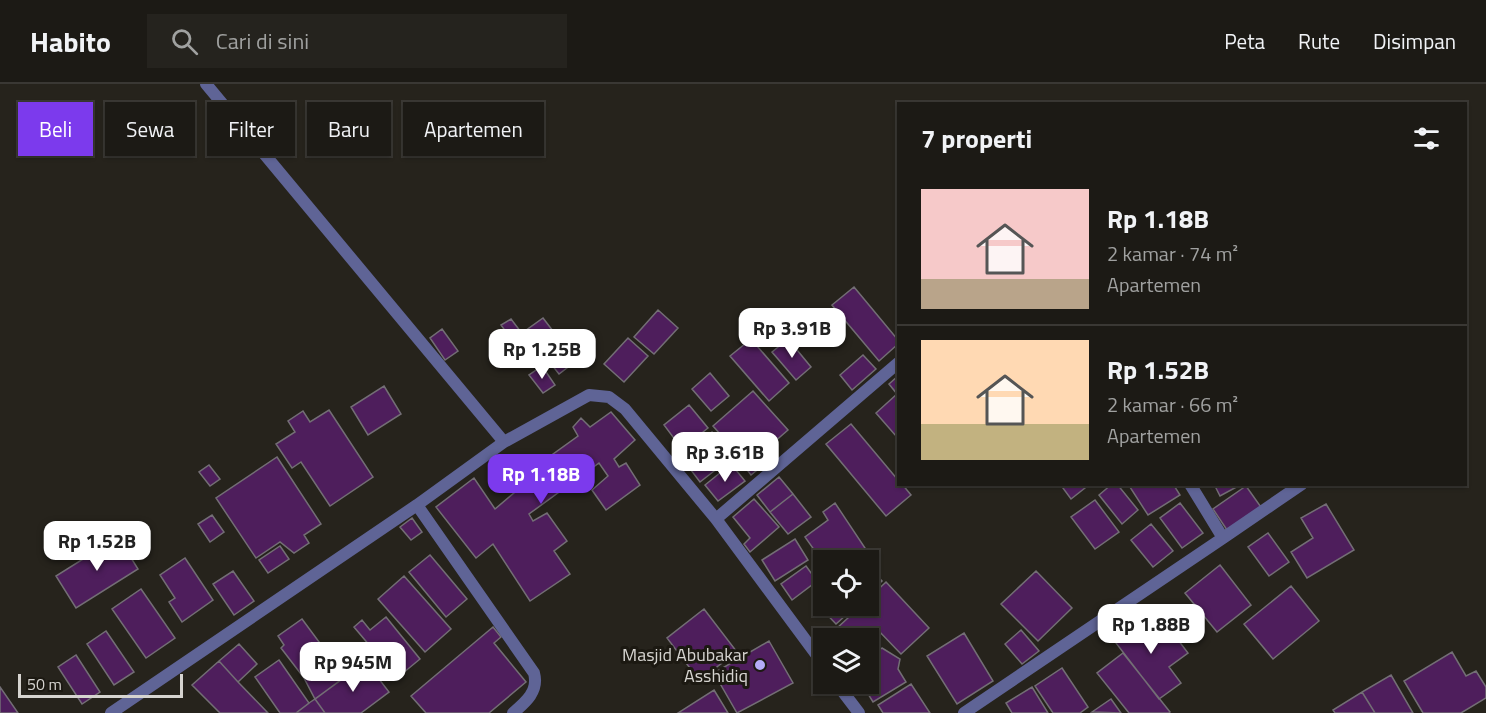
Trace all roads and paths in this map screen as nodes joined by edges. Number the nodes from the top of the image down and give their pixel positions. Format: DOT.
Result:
graph roads {
  1 [pos="206,84"];
  2 [pos="897,364"];
  3 [pos="504,442"];
  4 [pos="1191,486"];
  5 [pos="1299,486"];
  6 [pos="417,505"];
  7 [pos="716,519"];
  8 [pos="1222,538"];
  9 [pos="813,650"];
  10 [pos="845,694"];
  11 [pos="111,713"];
  12 [pos="513,713"];
  13 [pos="859,713"];
  14 [pos="964,713"];
  1 -- 3 [label="street"];
  2 -- 7 [label="street"];
  3 -- 6 [label="street"];
  3 -- 7 [label="street"];
  4 -- 8 [label="street"];
  5 -- 8 [label="street"];
  6 -- 11 [label="street"];
  6 -- 12 [label="street"];
  7 -- 9 [label="street"];
  8 -- 14 [label="street"];
  10 -- 13 [label="street"];
}
